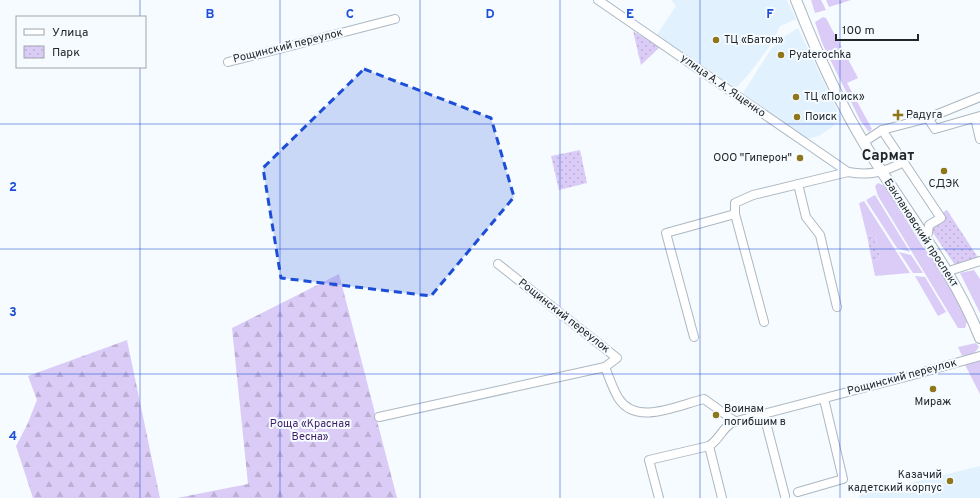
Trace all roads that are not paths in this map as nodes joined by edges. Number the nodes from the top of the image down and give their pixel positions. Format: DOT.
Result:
graph roads {
  1 [pos="598,0"];
  2 [pos="796,0"];
  3 [pos="801,0"];
  4 [pos="395,19"];
  5 [pos="806,19"];
  6 [pos="228,62"];
  7 [pos="980,97"];
  8 [pos="977,117"];
  9 [pos="928,118"];
  10 [pos="882,130"];
  11 [pos="980,139"];
  12 [pos="867,140"];
  13 [pos="904,162"];
  14 [pos="884,171"];
  15 [pos="848,172"];
  16 [pos="798,184"];
  17 [pos="735,214"];
  18 [pos="928,233"];
  19 [pos="980,262"];
  20 [pos="498,264"];
  21 [pos="952,270"];
  22 [pos="836,307"];
  23 [pos="764,322"];
  24 [pos="980,326"];
  25 [pos="694,337"];
  26 [pos="980,338"];
  27 [pos="980,356"];
  28 [pos="605,368"];
  29 [pos="824,399"];
  30 [pos="764,414"];
  31 [pos="379,417"];
  32 [pos="736,422"];
  33 [pos="709,446"];
  34 [pos="798,492"];
  35 [pos="785,496"];
  36 [pos="659,498"];
  37 [pos="722,498"];
  1 -- 15 [label="street, улица А. А. Ященко"];
  2 -- 5 [label="main road, Баклановский проспект"];
  3 -- 5 [label="main road, Баклановский проспект"];
  4 -- 6 [label="street, Рощинский переулок"];
  5 -- 12 [label="main road, Баклановский проспект"];
  5 -- 14 [label="main road, Баклановский проспект"];
  7 -- 9 [label="street"];
  8 -- 9 [label="street"];
  8 -- 11 [label="street"];
  9 -- 10 [label="street"];
  10 -- 12 [label="street"];
  10 -- 13 [label="street"];
  12 -- 14 [label="main road, Баклановский проспект"];
  13 -- 14 [label="street"];
  13 -- 18 [label="street"];
  14 -- 15 [label="street"];
  14 -- 18 [label="main road, Баклановский проспект"];
  14 -- 26 [label="main road, Баклановский проспект"];
  15 -- 16 [label="street"];
  16 -- 17 [label="street"];
  16 -- 22 [label="street"];
  17 -- 23 [label="street"];
  17 -- 25 [label="street"];
  18 -- 21 [label="main road, Баклановский проспект"];
  19 -- 21 [label="street"];
  20 -- 28 [label="street, Рощинский переулок"];
  21 -- 24 [label="main road, Баклановский проспект"];
  27 -- 29 [label="street, Рощинский переулок"];
  28 -- 31 [label="street"];
  28 -- 32 [label="street"];
  29 -- 30 [label="street, Рощинский переулок"];
  29 -- 34 [label="street"];
  30 -- 32 [label="street, Рощинский переулок"];
  30 -- 35 [label="street"];
  32 -- 33 [label="street, Рощинский переулок"];
  33 -- 36 [label="street"];
  33 -- 37 [label="street"];
}
